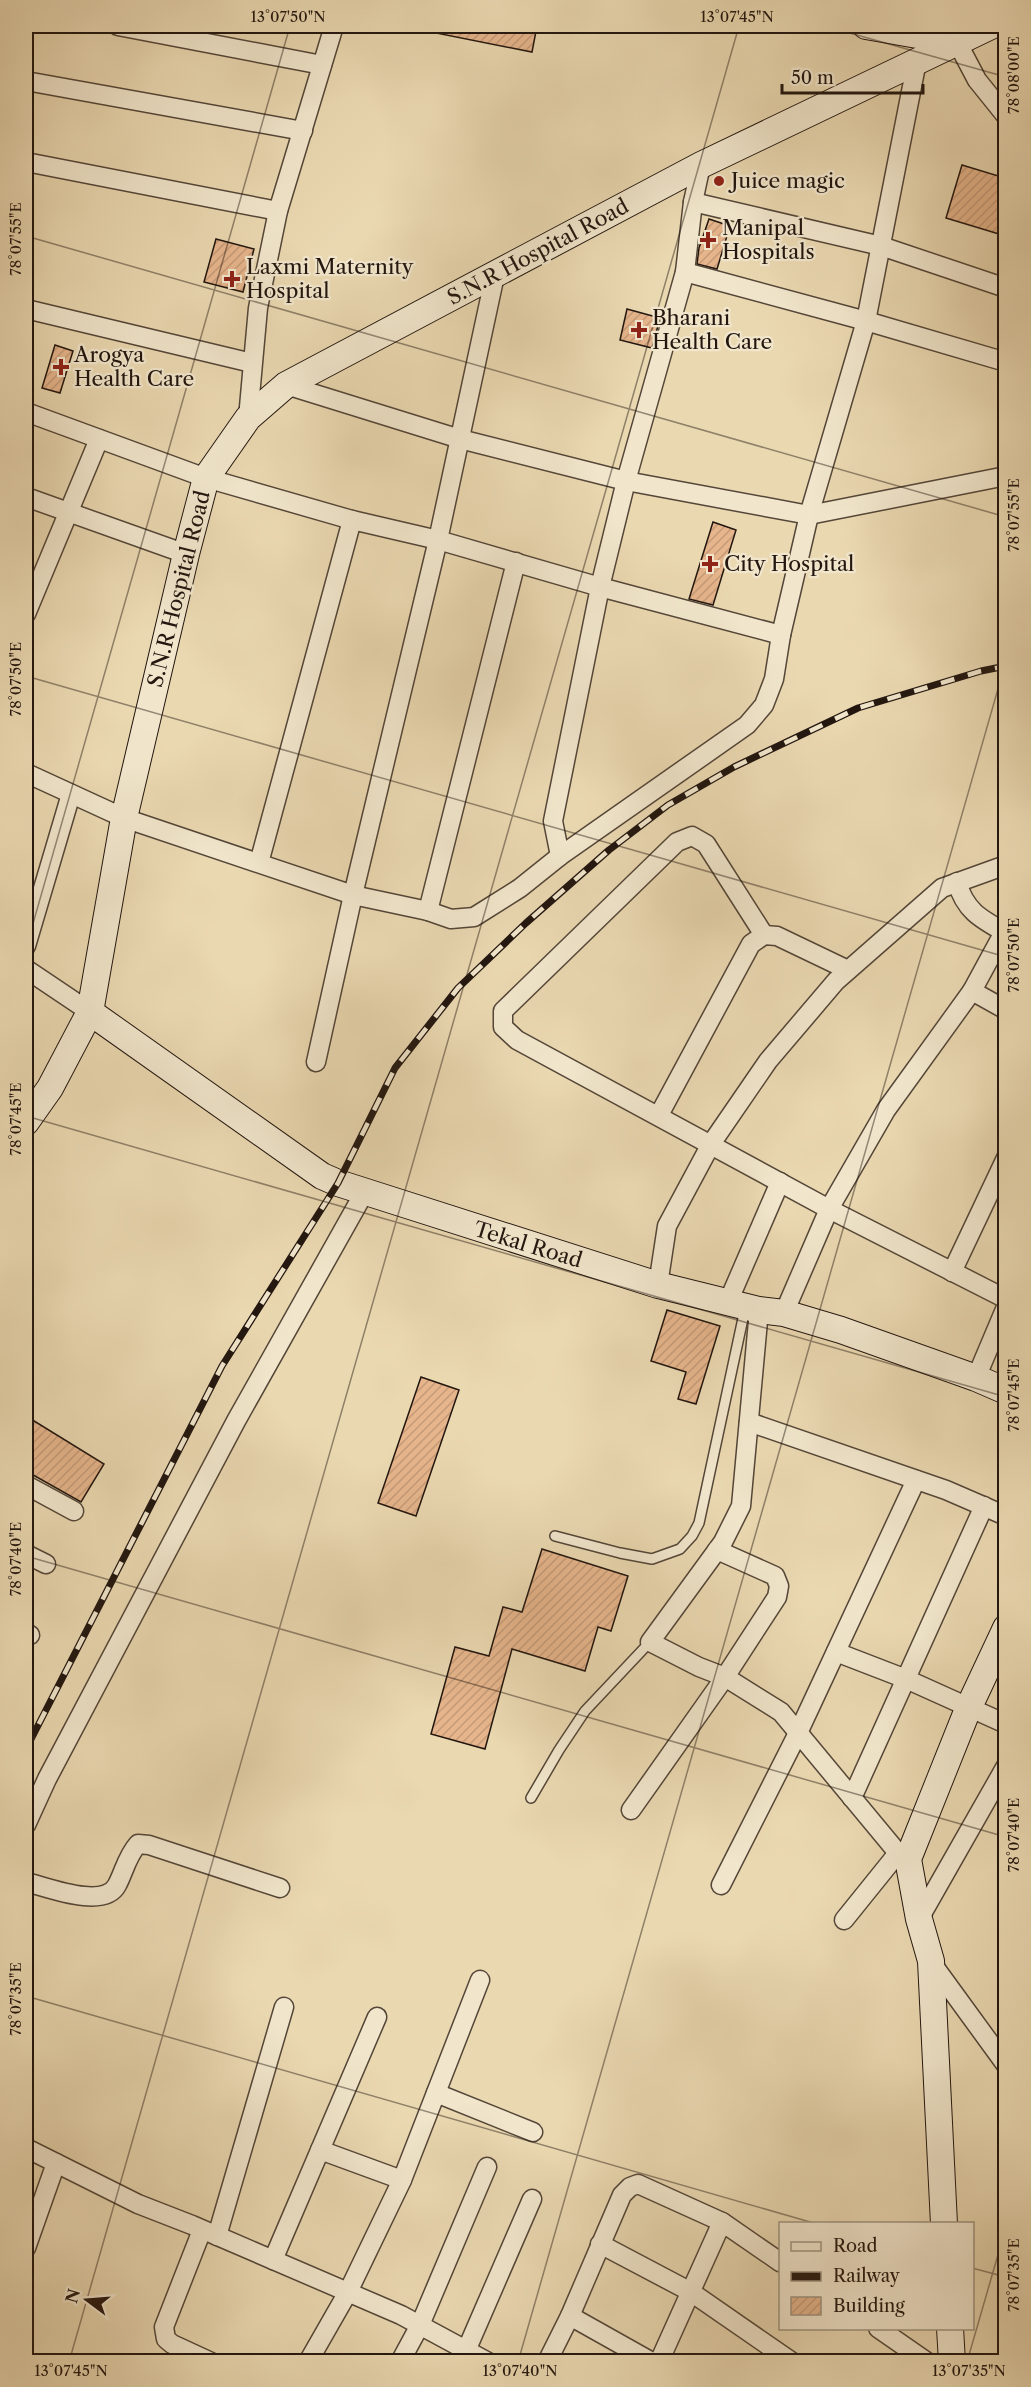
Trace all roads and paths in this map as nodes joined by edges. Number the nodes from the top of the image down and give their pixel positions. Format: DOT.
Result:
graph roads {
  1 [pos="118,26"];
  2 [pos="334,26"];
  3 [pos="866,26"];
  4 [pos="990,26"];
  5 [pos="957,42"];
  6 [pos="917,61"];
  7 [pos="322,65"];
  8 [pos="26,81"];
  9 [pos="1005,116"];
  10 [pos="303,131"];
  11 [pos="26,162"];
  12 [pos="701,165"];
  13 [pos="693,202"];
  14 [pos="278,210"];
  15 [pos="881,246"];
  16 [pos="685,272"];
  17 [pos="495,275"];
  18 [pos="1005,288"];
  19 [pos="26,309"];
  20 [pos="866,321"];
  21 [pos="1005,362"];
  22 [pos="252,363"];
  23 [pos="286,385"];
  24 [pos="26,412"];
  25 [pos="248,418"];
  26 [pos="99,439"];
  27 [pos="460,439"];
  28 [pos="1005,476"];
  29 [pos="206,477"];
  30 [pos="626,481"];
  31 [pos="26,497"];
  32 [pos="69,511"];
  33 [pos="809,515"];
  34 [pos="352,520"];
  35 [pos="438,540"];
  36 [pos="186,554"];
  37 [pos="516,562"];
  38 [pos="600,587"];
  39 [pos="29,595"];
  40 [pos="26,614"];
  41 [pos="781,635"];
  42 [pos="26,773"];
  43 [pos="71,794"];
  44 [pos="124,818"];
  45 [pos="560,856"];
  46 [pos="260,863"];
  47 [pos="1005,865"];
  48 [pos="957,882"];
  49 [pos="353,895"];
  50 [pos="428,911"];
  51 [pos="1005,932"];
  52 [pos="764,935"];
  53 [pos="26,946"];
  54 [pos="26,969"];
  55 [pos="848,970"];
  56 [pos="972,991"];
  57 [pos="1005,1011"];
  58 [pos="90,1012"];
  59 [pos="316,1062"];
  60 [pos="659,1115"];
  61 [pos="26,1122"];
  62 [pos="711,1144"];
  63 [pos="1005,1158"];
  64 [pos="780,1182"];
  65 [pos="364,1193"];
  66 [pos="829,1209"];
  67 [pos="952,1272"];
  68 [pos="658,1285"];
  69 [pos="1005,1299"];
  70 [pos="744,1306"];
  71 [pos="1005,1307"];
  72 [pos="784,1313"];
  73 [pos="976,1378"];
  74 [pos="1005,1391"];
  75 [pos="749,1422"];
  76 [pos="916,1480"];
  77 [pos="26,1485"];
  78 [pos="984,1506"];
  79 [pos="74,1511"];
  80 [pos="1005,1516"];
  81 [pos="555,1536"];
  82 [pos="717,1550"];
  83 [pos="26,1554"];
  84 [pos="46,1564"];
  85 [pos="1005,1628"];
  86 [pos="650,1642"];
  87 [pos="836,1652"];
  88 [pos="725,1677"];
  89 [pos="906,1679"];
  90 [pos="968,1709"];
  91 [pos="1005,1724"];
  92 [pos="798,1733"];
  93 [pos="1005,1766"];
  94 [pos="531,1798"];
  95 [pos="852,1798"];
  96 [pos="631,1810"];
  97 [pos="26,1825"];
  98 [pos="903,1856"];
  99 [pos="26,1882"];
  100 [pos="721,1885"];
  101 [pos="280,1888"];
  102 [pos="919,1919"];
  103 [pos="844,1920"];
  104 [pos="931,1961"];
  105 [pos="480,1980"];
  106 [pos="284,2007"];
  107 [pos="377,2017"];
  108 [pos="1005,2065"];
  109 [pos="436,2092"];
  110 [pos="533,2132"];
  111 [pos="26,2148"];
  112 [pos="320,2150"];
  113 [pos="56,2163"];
  114 [pos="487,2167"];
  115 [pos="402,2180"];
  116 [pos="532,2199"];
  117 [pos="722,2222"];
  118 [pos="944,2222"];
  119 [pos="209,2233"];
  120 [pos="600,2244"];
  121 [pos="26,2248"];
  122 [pos="273,2260"];
  123 [pos="779,2261"];
  124 [pos="348,2292"];
  125 [pos="691,2292"];
  126 [pos="570,2316"];
  127 [pos="420,2325"];
  128 [pos="881,2330"];
  129 [pos="950,2330"];
  130 [pos="466,2351"];
  131 [pos="211,2361"];
  132 [pos="309,2361"];
  133 [pos="400,2361"];
  134 [pos="488,2361"];
  135 [pos="547,2361"];
  136 [pos="652,2361"];
  137 [pos="659,2361"];
  138 [pos="792,2361"];
  139 [pos="927,2361"];
  140 [pos="952,2361"];
  1 -- 7 [label="street"];
  2 -- 7 [label="street"];
  3 -- 5 [label="main road"];
  4 -- 5 [label="main road, S.N.R Hospital Road"];
  5 -- 6 [label="main road, S.N.R Hospital Road"];
  5 -- 9 [label="street"];
  6 -- 12 [label="main road, S.N.R Hospital Road"];
  6 -- 15 [label="street"];
  7 -- 10 [label="street"];
  8 -- 10 [label="street"];
  10 -- 14 [label="street"];
  11 -- 14 [label="street"];
  12 -- 13 [label="street"];
  12 -- 17 [label="main road, S.N.R Hospital Road"];
  13 -- 15 [label="street"];
  13 -- 16 [label="street"];
  14 -- 22 [label="street"];
  15 -- 18 [label="street"];
  15 -- 20 [label="street"];
  16 -- 20 [label="street"];
  16 -- 30 [label="street"];
  17 -- 23 [label="main road, S.N.R Hospital Road"];
  17 -- 27 [label="street"];
  19 -- 22 [label="street"];
  20 -- 21 [label="street"];
  20 -- 33 [label="street"];
  22 -- 25 [label="street"];
  23 -- 25 [label="main road, S.N.R Hospital Road"];
  23 -- 27 [label="street"];
  24 -- 26 [label="street"];
  25 -- 29 [label="main road, S.N.R Hospital Road"];
  26 -- 29 [label="street"];
  26 -- 32 [label="street"];
  27 -- 30 [label="street"];
  27 -- 35 [label="street"];
  28 -- 33 [label="street"];
  29 -- 34 [label="street"];
  29 -- 36 [label="main road, S.N.R Hospital Road"];
  30 -- 33 [label="street"];
  30 -- 38 [label="street"];
  31 -- 32 [label="street"];
  32 -- 36 [label="street"];
  32 -- 39 [label="street"];
  33 -- 41 [label="street"];
  34 -- 35 [label="street"];
  34 -- 46 [label="street"];
  35 -- 37 [label="street"];
  35 -- 49 [label="street"];
  36 -- 44 [label="main road, S.N.R Hospital Road"];
  37 -- 38 [label="street"];
  37 -- 50 [label="street"];
  38 -- 41 [label="street"];
  38 -- 45 [label="street"];
  39 -- 40 [label="street"];
  41 -- 45 [label="street"];
  42 -- 43 [label="street"];
  43 -- 44 [label="street"];
  43 -- 53 [label="street"];
  44 -- 46 [label="street"];
  44 -- 58 [label="main road, S.N.R Hospital Road"];
  45 -- 50 [label="street"];
  46 -- 49 [label="street"];
  47 -- 48 [label="street"];
  48 -- 51 [label="street"];
  48 -- 55 [label="street"];
  49 -- 50 [label="street"];
  49 -- 59 [label="street"];
  51 -- 56 [label="street"];
  52 -- 55 [label="street"];
  52 -- 60 [label="street"];
  52 -- 60 [label="street"];
  54 -- 58 [label="street"];
  55 -- 62 [label="street"];
  56 -- 57 [label="street"];
  56 -- 66 [label="street"];
  58 -- 61 [label="main road, S.N.R Hospital Road"];
  58 -- 65 [label="main road, Tekal Road"];
  60 -- 62 [label="street"];
  62 -- 64 [label="street"];
  62 -- 68 [label="street"];
  63 -- 67 [label="street"];
  64 -- 66 [label="street"];
  64 -- 70 [label="street"];
  65 -- 68 [label="main road, Tekal Road"];
  65 -- 97 [label="street"];
  66 -- 67 [label="street"];
  66 -- 72 [label="street"];
  67 -- 69 [label="street"];
  68 -- 70 [label="main road, Tekal Road"];
  70 -- 72 [label="main road, Tekal Road"];
  70 -- 75 [label="street"];
  70 -- 81 [label="lane"];
  71 -- 73 [label="street"];
  72 -- 73 [label="main road, Tekal Road"];
  73 -- 74 [label="main road, Tekal Road"];
  75 -- 76 [label="street"];
  75 -- 82 [label="street"];
  76 -- 78 [label="street"];
  76 -- 87 [label="street"];
  77 -- 79 [label="street"];
  78 -- 80 [label="street"];
  78 -- 89 [label="street"];
  82 -- 86 [label="street"];
  82 -- 88 [label="street"];
  83 -- 84 [label="street"];
  85 -- 90 [label="main road"];
  86 -- 88 [label="street"];
  86 -- 94 [label="lane"];
  87 -- 89 [label="street"];
  87 -- 92 [label="street"];
  88 -- 92 [label="street"];
  88 -- 96 [label="street"];
  89 -- 90 [label="street"];
  89 -- 95 [label="street"];
  90 -- 91 [label="street"];
  90 -- 98 [label="main road"];
  92 -- 95 [label="street"];
  92 -- 100 [label="street"];
  93 -- 102 [label="street"];
  95 -- 98 [label="street"];
  98 -- 102 [label="main road"];
  98 -- 103 [label="street"];
  99 -- 101 [label="street"];
  102 -- 104 [label="main road"];
  104 -- 108 [label="street"];
  104 -- 118 [label="main road"];
  105 -- 109 [label="street"];
  106 -- 119 [label="street"];
  107 -- 112 [label="street"];
  109 -- 110 [label="street"];
  109 -- 115 [label="street"];
  111 -- 113 [label="street"];
  112 -- 115 [label="street"];
  112 -- 122 [label="street"];
  113 -- 119 [label="street"];
  113 -- 121 [label="street"];
  114 -- 127 [label="street"];
  115 -- 124 [label="street"];
  116 -- 130 [label="street"];
  117 -- 120 [label="street"];
  117 -- 123 [label="street"];
  117 -- 125 [label="street"];
  119 -- 122 [label="street"];
  119 -- 131 [label="street"];
  120 -- 125 [label="street"];
  120 -- 126 [label="street"];
  122 -- 124 [label="street"];
  124 -- 127 [label="street"];
  124 -- 132 [label="street"];
  125 -- 137 [label="street"];
  125 -- 138 [label="street"];
  126 -- 135 [label="street"];
  126 -- 136 [label="street"];
  127 -- 130 [label="street"];
  127 -- 133 [label="street"];
  128 -- 139 [label="street"];
  129 -- 140 [label="main road"];
  130 -- 134 [label="street"];
}
